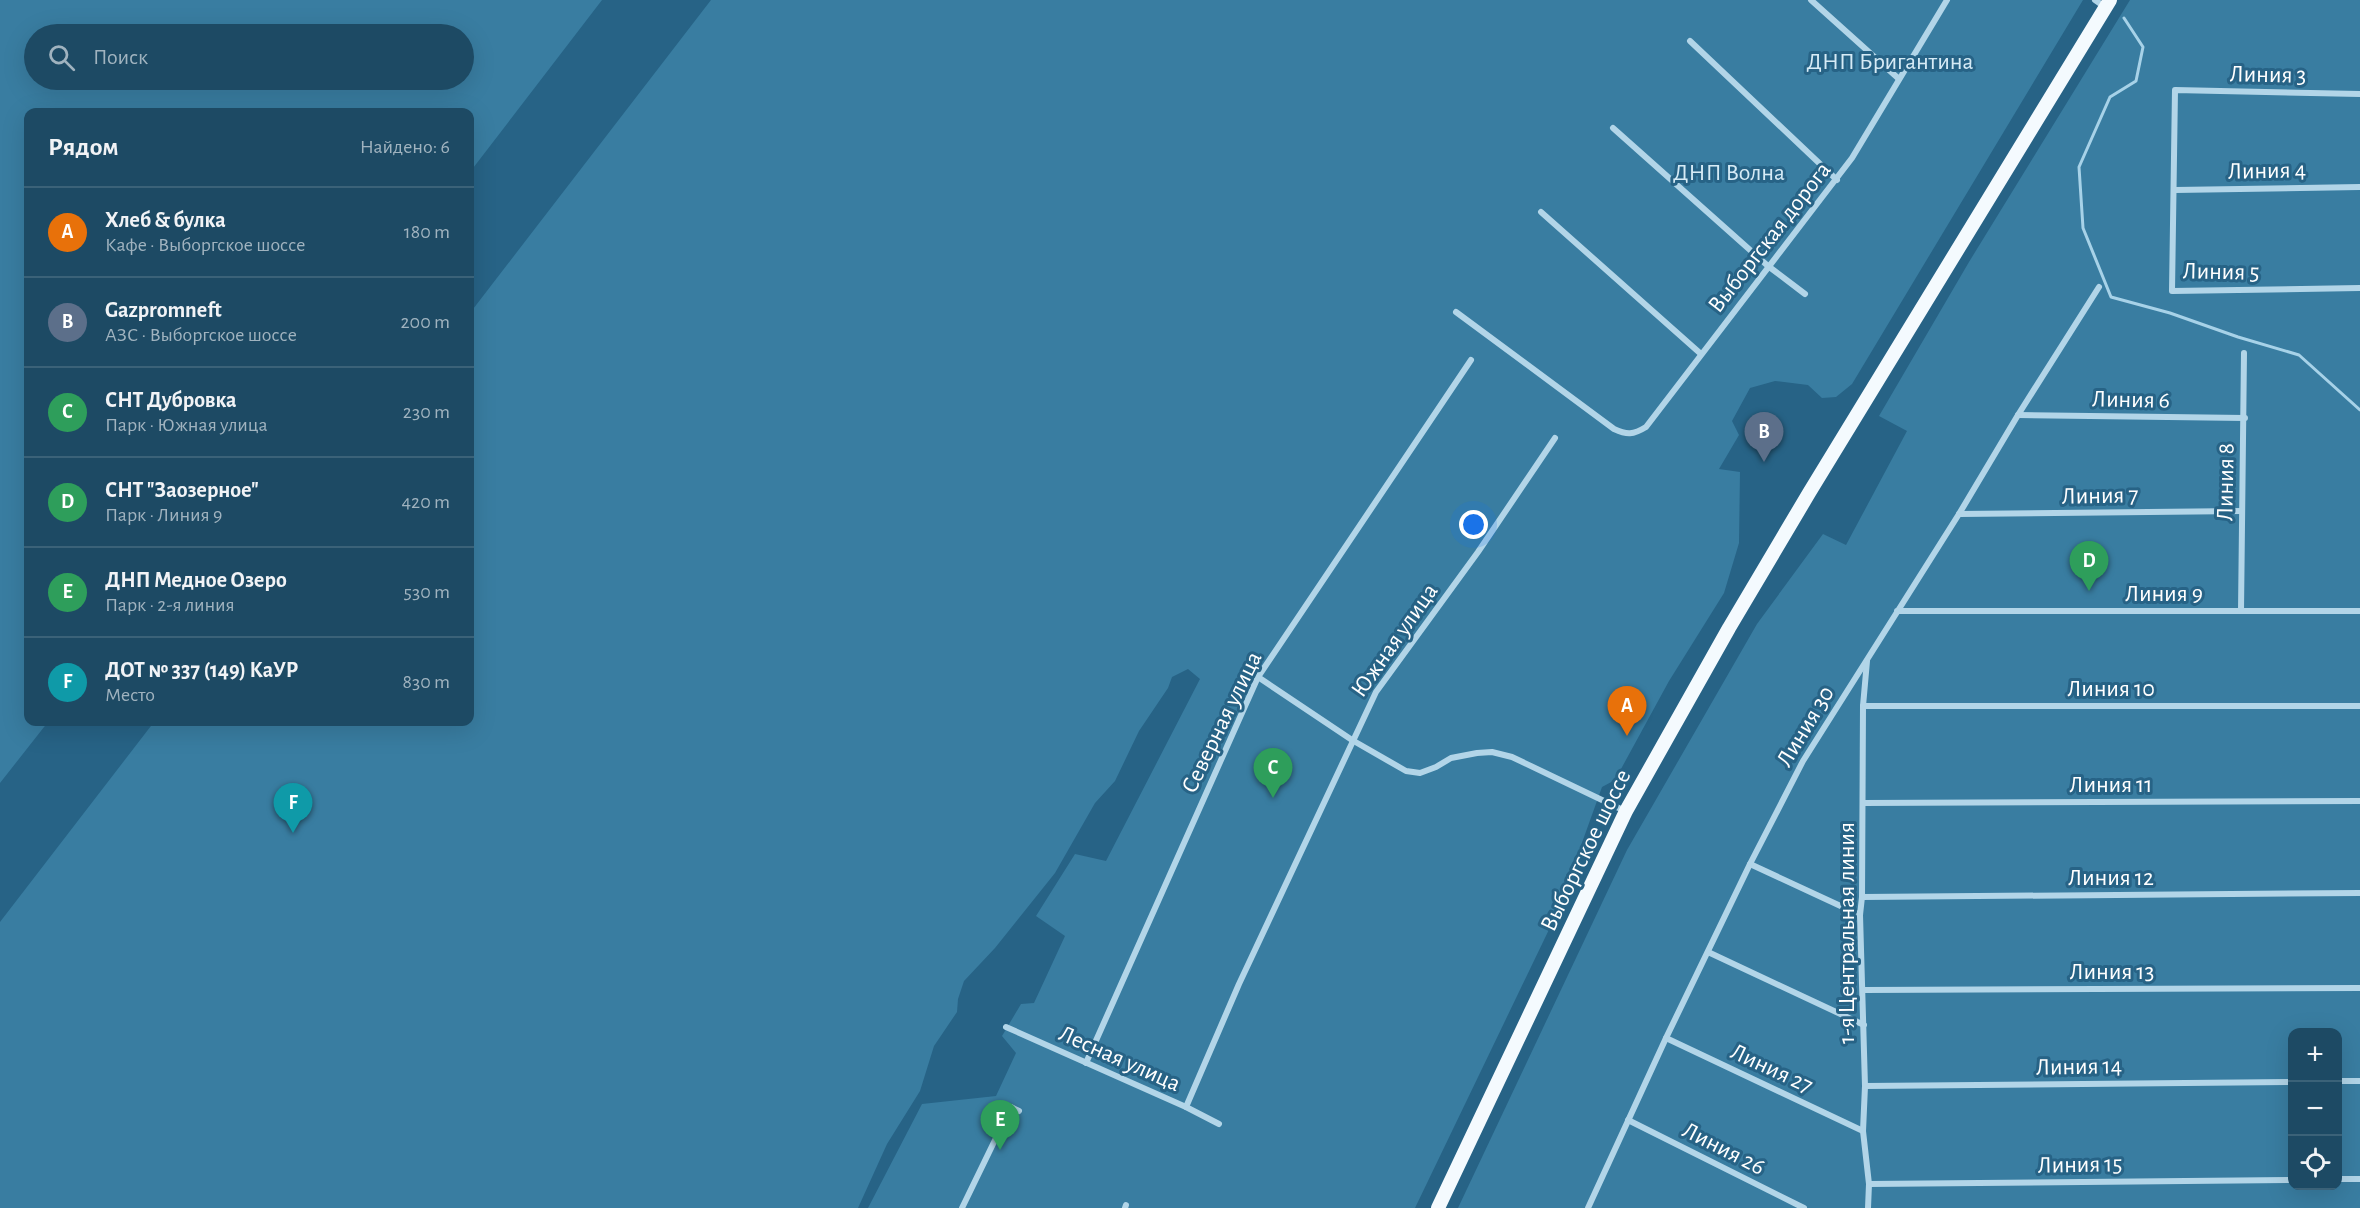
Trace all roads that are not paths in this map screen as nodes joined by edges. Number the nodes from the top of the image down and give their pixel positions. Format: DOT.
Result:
graph roads {
  1 [pos="1811,0"];
  2 [pos="1947,0"];
  3 [pos="2103,2"];
  4 [pos="1690,41"];
  5 [pos="1899,79"];
  6 [pos="2175,90"];
  7 [pos="2360,94"];
  8 [pos="1613,128"];
  9 [pos="1837,180"];
  10 [pos="2360,187"];
  11 [pos="2175,190"];
  12 [pos="1541,212"];
  13 [pos="1768,266"];
  14 [pos="2099,287"];
  15 [pos="2360,288"];
  16 [pos="1805,294"];
  17 [pos="1456,312"];
  18 [pos="2244,353"];
  19 [pos="1701,354"];
  20 [pos="1471,360"];
  21 [pos="2018,416"];
  22 [pos="2245,418"];
  23 [pos="1555,438"];
  24 [pos="2242,511"];
  25 [pos="1959,514"];
  26 [pos="1897,611"];
  27 [pos="2241,611"];
  28 [pos="2360,611"];
  29 [pos="1867,658"];
  30 [pos="1258,677"];
  31 [pos="1863,706"];
  32 [pos="2360,706"];
  33 [pos="1352,740"];
  34 [pos="2360,801"];
  35 [pos="1863,803"];
  36 [pos="1626,811"];
  37 [pos="1750,864"];
  38 [pos="2360,893"];
  39 [pos="1862,897"];
  40 [pos="1860,915"];
  41 [pos="1708,952"];
  42 [pos="2360,988"];
  43 [pos="1863,990"];
  44 [pos="1864,1025"];
  45 [pos="1006,1027"];
  46 [pos="1666,1038"];
  47 [pos="1086,1062"];
  48 [pos="2342,1081"];
  49 [pos="2360,1081"];
  50 [pos="2288,1082"];
  51 [pos="1865,1086"];
  52 [pos="1186,1107"];
  53 [pos="1019,1111"];
  54 [pos="1628,1120"];
  55 [pos="1219,1124"];
  56 [pos="1863,1131"];
  57 [pos="2342,1179"];
  58 [pos="2360,1179"];
  59 [pos="2288,1180"];
  60 [pos="1869,1184"];
  61 [pos="1591,1207"];
  62 [pos="962,1208"];
  63 [pos="1438,1208"];
  64 [pos="1804,1208"];
  65 [pos="1868,1208"];
  1 -- 5 [label="street"];
  2 -- 5 [label="street, Выборгская дорога"];
  3 -- 36 [label="main road, Выборгское шоссе"];
  4 -- 9 [label="street"];
  5 -- 9 [label="street, Выборгская дорога"];
  6 -- 7 [label="street, Линия 3"];
  6 -- 11 [label="street, Линия 5"];
  8 -- 13 [label="street"];
  9 -- 13 [label="street, Выборгская дорога"];
  10 -- 11 [label="street, Линия 4"];
  11 -- 15 [label="street, Линия 5"];
  12 -- 19 [label="street"];
  13 -- 16 [label="street"];
  13 -- 19 [label="street, Выборгская дорога"];
  14 -- 21 [label="street, Линия 30"];
  17 -- 19 [label="street, Выборгская дорога"];
  18 -- 22 [label="street, Линия 8"];
  20 -- 30 [label="street, Северная улица"];
  21 -- 22 [label="street, Линия 6"];
  21 -- 25 [label="street, Линия 30"];
  22 -- 24 [label="street, Линия 8"];
  23 -- 33 [label="street, Южная улица"];
  24 -- 25 [label="street, Линия 7"];
  24 -- 27 [label="street, Линия 8"];
  25 -- 26 [label="street, Линия 30"];
  26 -- 27 [label="street, Линия 9"];
  26 -- 29 [label="street, Линия 30"];
  27 -- 28 [label="street, Линия 9"];
  29 -- 31 [label="street, 1-я Центральная линия"];
  29 -- 37 [label="street, Линия 30"];
  30 -- 33 [label="street"];
  30 -- 47 [label="street, Северная улица"];
  31 -- 32 [label="street, Линия 10"];
  31 -- 35 [label="street, 1-я Центральная линия"];
  33 -- 36 [label="street"];
  33 -- 52 [label="street, Южная улица"];
  34 -- 35 [label="street, Линия 11"];
  35 -- 39 [label="street, 1-я Центральная линия"];
  36 -- 63 [label="main road, Выборгское шоссе"];
  37 -- 40 [label="street"];
  37 -- 41 [label="street, Линия 30"];
  38 -- 39 [label="street, Линия 12"];
  39 -- 40 [label="street, 1-я Центральная линия"];
  40 -- 43 [label="street, 1-я Центральная линия"];
  41 -- 44 [label="street"];
  41 -- 46 [label="street, Линия 30"];
  42 -- 43 [label="street, Линия 13"];
  43 -- 44 [label="street, 1-я Центральная линия"];
  44 -- 51 [label="street, 1-я Центральная линия"];
  45 -- 47 [label="street, Лесная улица"];
  46 -- 54 [label="street, Линия 30"];
  46 -- 56 [label="street, Линия 27"];
  47 -- 52 [label="street, Лесная улица"];
  48 -- 49 [label="street"];
  50 -- 51 [label="street, Линия 14"];
  51 -- 56 [label="street, 1-я Центральная линия"];
  52 -- 55 [label="street, Лесная улица"];
  53 -- 62 [label="street"];
  54 -- 61 [label="street, Линия 30"];
  54 -- 64 [label="street, Линия 26"];
  56 -- 60 [label="street, 1-я Центральная линия"];
  57 -- 58 [label="street"];
  59 -- 60 [label="street, Линия 15"];
  60 -- 65 [label="street, 1-я Центральная линия"];
}
